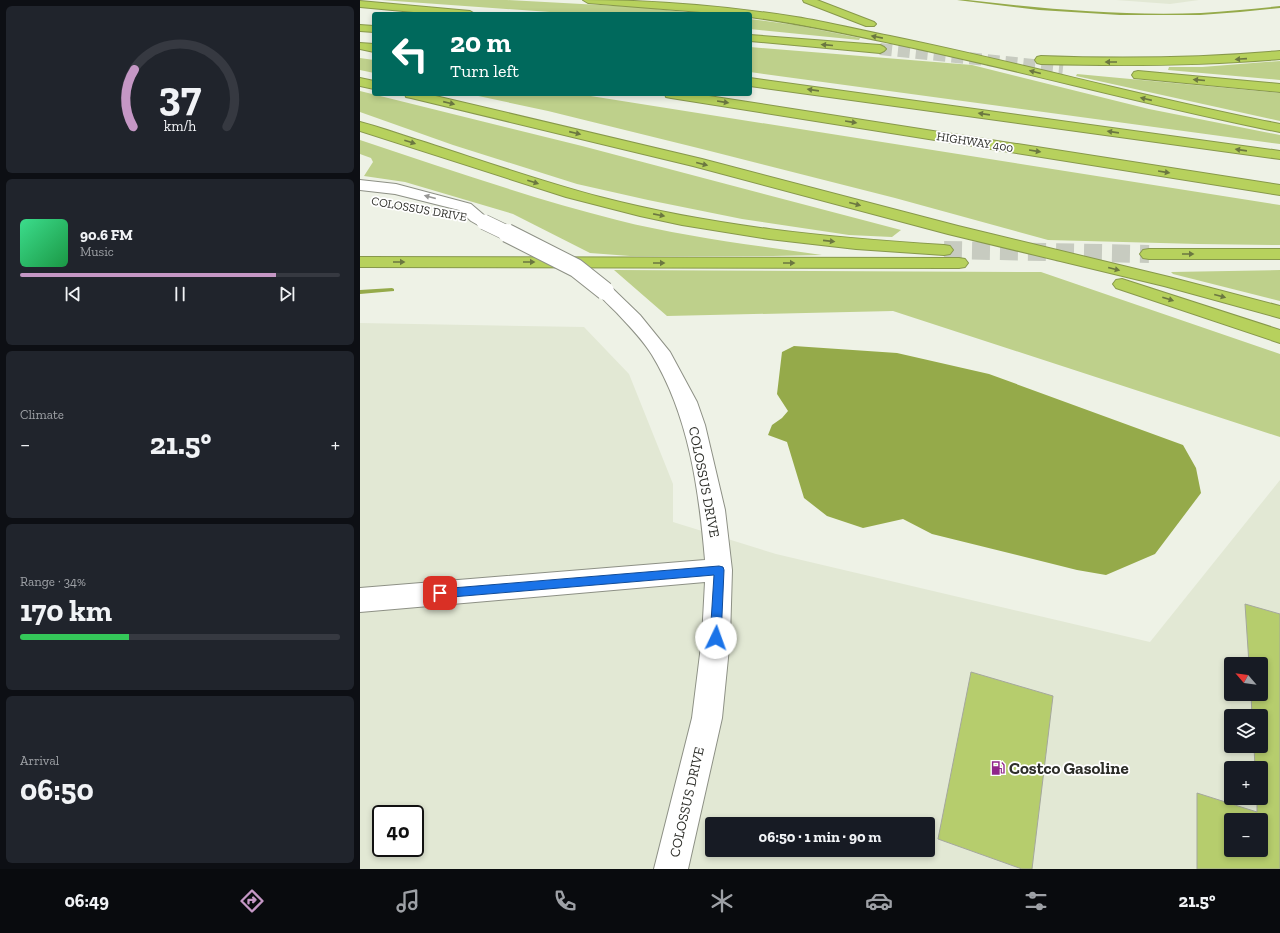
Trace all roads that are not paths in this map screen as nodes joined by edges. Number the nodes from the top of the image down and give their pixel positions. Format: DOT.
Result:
graph roads {
  1 [pos="588,0"];
  2 [pos="808,0"];
  3 [pos="360,4"];
  4 [pos="448,12"];
  5 [pos="738,12"];
  6 [pos="752,14"];
  7 [pos="360,28"];
  8 [pos="372,29"];
  9 [pos="752,38"];
  10 [pos="360,46"];
  11 [pos="372,48"];
  12 [pos="880,50"];
  13 [pos="956,53"];
  14 [pos="1280,55"];
  15 [pos="1041,60"];
  16 [pos="1063,68"];
  17 [pos="360,82"];
  18 [pos="752,82"];
  19 [pos="372,85"];
  20 [pos="1280,88"];
  21 [pos="419,96"];
  22 [pos="684,96"];
  23 [pos="360,126"];
  24 [pos="1280,128"];
  25 [pos="1280,155"];
  26 [pos="360,185"];
  27 [pos="1280,190"];
  28 [pos="360,198"];
  29 [pos="481,220"];
  30 [pos="954,230"];
  31 [pos="944,250"];
  32 [pos="1149,254"];
  33 [pos="1280,254"];
  34 [pos="360,262"];
  35 [pos="959,263"];
  36 [pos="1280,312"];
  37 [pos="1280,337"];
  38 [pos="719,570"];
  39 [pos="360,600"];
  40 [pos="671,869"];
  5 -- 1 [label="highway, one-way"];
  2 -- 13 [label="highway"];
  3 -- 4 [label="highway"];
  13 -- 6 [label="highway, one-way"];
  7 -- 8 [label="highway"];
  12 -- 9 [label="highway, one-way"];
  10 -- 11 [label="highway"];
  24 -- 13 [label="highway, one-way"];
  14 -- 15 [label="highway, one-way"];
  20 -- 16 [label="highway, one-way"];
  17 -- 19 [label="highway"];
  25 -- 18 [label="highway, one-way"];
  21 -- 30 [label="highway, one-way"];
  22 -- 27 [label="highway, HIGHWAY 400, one-way"];
  23 -- 31 [label="highway, one-way"];
  29 -- 26 [label="street, COLOSSUS DRIVE, one-way"];
  28 -- 29 [label="street, COLOSSUS DRIVE"];
  29 -- 38 [label="street, COLOSSUS DRIVE, bridge"];
  30 -- 36 [label="highway, one-way"];
  30 -- 37 [label="highway, one-way"];
  32 -- 33 [label="highway, one-way"];
  34 -- 35 [label="highway, one-way"];
  38 -- 39 [label="street"];
  38 -- 40 [label="street, COLOSSUS DRIVE"];
}
